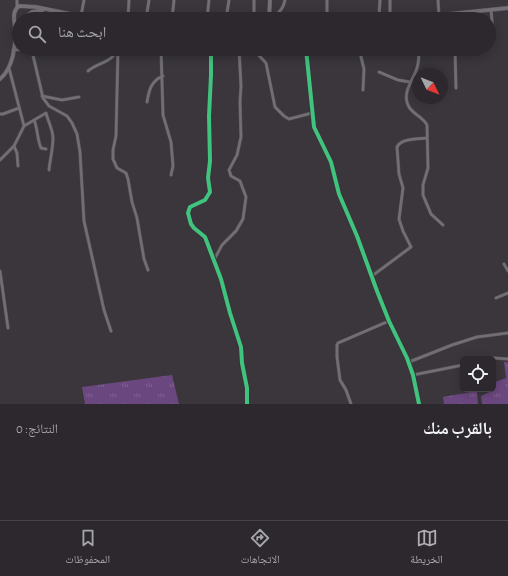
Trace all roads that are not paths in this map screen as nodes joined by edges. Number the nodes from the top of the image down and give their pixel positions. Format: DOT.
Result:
graph roads {
  1 [pos="17,0"];
  2 [pos="84,0"];
  3 [pos="129,0"];
  4 [pos="149,0"];
  5 [pos="174,0"];
  6 [pos="209,0"];
  7 [pos="229,0"];
  8 [pos="254,0"];
  9 [pos="270,0"];
  10 [pos="284,0"];
  11 [pos="327,0"];
  12 [pos="380,0"];
  13 [pos="390,0"];
  14 [pos="438,0"];
  15 [pos="17,8"];
  16 [pos="508,8"];
  17 [pos="49,10"];
  18 [pos="491,10"];
  19 [pos="16,12"];
  20 [pos="32,12"];
  21 [pos="60,12"];
  22 [pos="82,12"];
  23 [pos="128,12"];
  24 [pos="147,12"];
  25 [pos="173,12"];
  26 [pos="208,12"];
  27 [pos="227,12"];
  28 [pos="254,12"];
  29 [pos="269,12"];
  30 [pos="280,12"];
  31 [pos="327,12"];
  32 [pos="379,12"];
  33 [pos="390,12"];
  34 [pos="439,12"];
  35 [pos="472,12"];
  36 [pos="12,54"];
  37 [pos="33,56"];
  38 [pos="114,56"];
  39 [pos="117,56"];
  40 [pos="162,56"];
  41 [pos="211,56"];
  42 [pos="239,56"];
  43 [pos="259,56"];
  44 [pos="307,56"];
  45 [pos="360,56"];
  46 [pos="418,56"];
  47 [pos="455,56"];
  48 [pos="8,68"];
  49 [pos="88,71"];
  50 [pos="379,72"];
  51 [pos="163,76"];
  52 [pos="0,79"];
  53 [pos="410,82"];
  54 [pos="456,88"];
  55 [pos="363,90"];
  56 [pos="42,96"];
  57 [pos="78,97"];
  58 [pos="147,102"];
  59 [pos="19,108"];
  60 [pos="312,113"];
  61 [pos="0,114"];
  62 [pos="34,120"];
  63 [pos="24,126"];
  64 [pos="428,138"];
  65 [pos="14,146"];
  66 [pos="46,149"];
  67 [pos="0,160"];
  68 [pos="18,166"];
  69 [pos="49,170"];
  70 [pos="171,176"];
  71 [pos="443,225"];
  72 [pos="214,260"];
  73 [pos="504,264"];
  74 [pos="148,270"];
  75 [pos="508,271"];
  76 [pos="0,272"];
  77 [pos="372,276"];
  78 [pos="508,293"];
  79 [pos="496,298"];
  80 [pos="389,321"];
  81 [pos="8,328"];
  82 [pos="111,330"];
  83 [pos="508,333"];
  84 [pos="496,358"];
  85 [pos="508,359"];
  86 [pos="409,362"];
  87 [pos="460,366"];
  88 [pos="413,375"];
  89 [pos="247,404"];
  90 [pos="351,404"];
  91 [pos="419,404"];
  1 -- 15 [label="street"];
  2 -- 22 [label="street"];
  3 -- 23 [label="street"];
  4 -- 24 [label="street"];
  5 -- 25 [label="street"];
  6 -- 26 [label="street"];
  7 -- 27 [label="street"];
  8 -- 28 [label="street"];
  9 -- 29 [label="street"];
  10 -- 30 [label="street"];
  11 -- 31 [label="street"];
  12 -- 32 [label="street"];
  13 -- 33 [label="street"];
  14 -- 34 [label="street"];
  15 -- 17 [label="street"];
  15 -- 19 [label="street"];
  16 -- 18 [label="street"];
  17 -- 20 [label="street"];
  17 -- 21 [label="street"];
  18 -- 35 [label="street"];
  36 -- 48 [label="street"];
  37 -- 56 [label="street"];
  38 -- 49 [label="street"];
  39 -- 74 [label="street"];
  40 -- 51 [label="street"];
  41 -- 72 [label="street"];
  42 -- 72 [label="street"];
  43 -- 60 [label="street"];
  44 -- 60 [label="street"];
  45 -- 55 [label="street"];
  46 -- 53 [label="street"];
  47 -- 54 [label="street"];
  48 -- 52 [label="street"];
  48 -- 59 [label="street"];
  50 -- 53 [label="street"];
  51 -- 58 [label="street"];
  51 -- 70 [label="street"];
  53 -- 64 [label="street"];
  56 -- 57 [label="street"];
  56 -- 82 [label="street"];
  59 -- 61 [label="street"];
  59 -- 63 [label="street"];
  60 -- 77 [label="street"];
  62 -- 63 [label="street"];
  62 -- 66 [label="street"];
  62 -- 69 [label="street"];
  63 -- 65 [label="street"];
  64 -- 71 [label="street"];
  64 -- 77 [label="street"];
  65 -- 67 [label="street"];
  65 -- 68 [label="street"];
  72 -- 89 [label="street"];
  73 -- 75 [label="street"];
  76 -- 81 [label="street"];
  77 -- 80 [label="street"];
  78 -- 79 [label="street"];
  80 -- 86 [label="street"];
  80 -- 90 [label="street"];
  83 -- 86 [label="street"];
  84 -- 85 [label="street"];
  86 -- 88 [label="street"];
  87 -- 88 [label="street"];
  88 -- 91 [label="street"];
}
